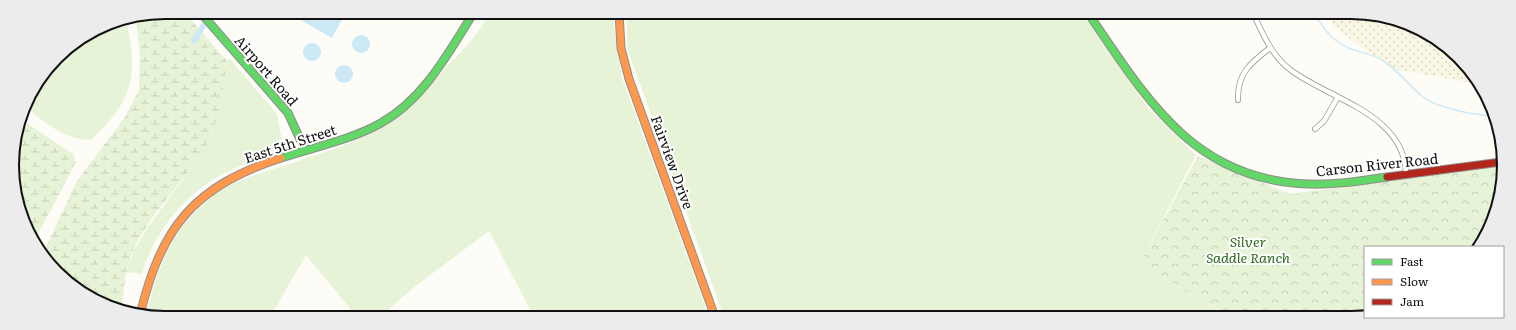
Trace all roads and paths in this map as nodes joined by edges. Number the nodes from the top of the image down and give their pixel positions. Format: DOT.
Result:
graph roads {
  1 [pos="206,19"];
  2 [pos="469,19"];
  3 [pos="619,19"];
  4 [pos="1092,19"];
  5 [pos="1256,19"];
  6 [pos="1270,48"];
  7 [pos="1338,97"];
  8 [pos="1238,100"];
  9 [pos="1315,129"];
  10 [pos="305,150"];
  11 [pos="1497,163"];
  12 [pos="1406,175"];
  13 [pos="141,309"];
  14 [pos="713,311"];
  1 -- 10 [label="main road, Airport Road"];
  2 -- 10 [label="main road, East 5th Street"];
  3 -- 14 [label="main road, Fairview Drive"];
  4 -- 12 [label="main road, Carson River Road"];
  5 -- 6 [label="street"];
  6 -- 7 [label="street"];
  6 -- 8 [label="street"];
  7 -- 9 [label="street"];
  7 -- 12 [label="street"];
  10 -- 13 [label="main road, East 5th Street"];
  11 -- 12 [label="main road, Carson River Road"];
}
